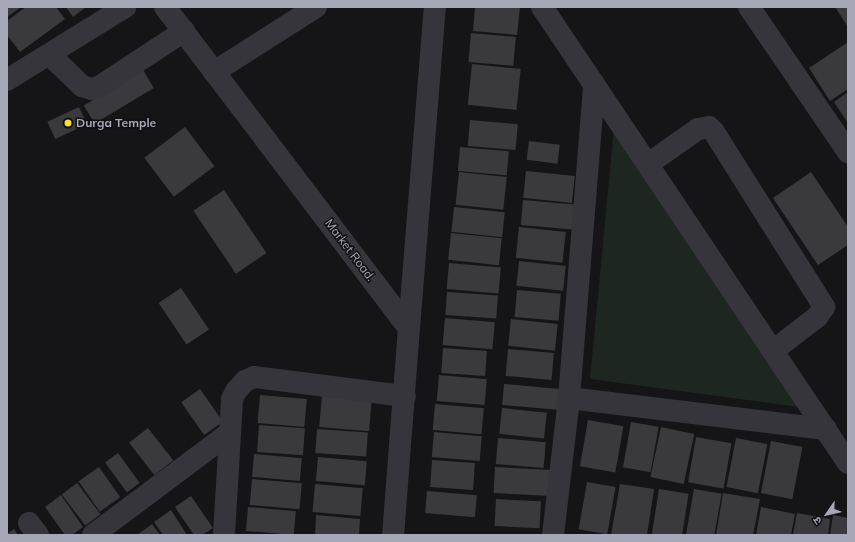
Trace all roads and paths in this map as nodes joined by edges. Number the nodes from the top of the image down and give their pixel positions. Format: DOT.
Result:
graph roads {
  1 [pos="125,7"];
  2 [pos="165,7"];
  3 [pos="316,7"];
  4 [pos="435,7"];
  5 [pos="542,7"];
  6 [pos="750,7"];
  7 [pos="184,32"];
  8 [pos="50,55"];
  9 [pos="214,72"];
  10 [pos="8,78"];
  11 [pos="594,84"];
  12 [pos="848,152"];
  13 [pos="648,164"];
  14 [pos="409,328"];
  15 [pos="774,350"];
  16 [pos="405,396"];
  17 [pos="569,398"];
  18 [pos="826,429"];
  19 [pos="228,434"];
  20 [pos="848,463"];
  21 [pos="93,535"];
  22 [pos="224,535"];
  23 [pos="396,535"];
  24 [pos="553,535"];
  1 -- 8 [label="street"];
  2 -- 7 [label="street, Market Road."];
  3 -- 9 [label="street"];
  4 -- 14 [label="street"];
  5 -- 11 [label="street"];
  6 -- 12 [label="street"];
  7 -- 8 [label="street"];
  7 -- 9 [label="street, Market Road."];
  8 -- 10 [label="street"];
  9 -- 14 [label="street, Market Road."];
  11 -- 13 [label="street"];
  11 -- 17 [label="street"];
  13 -- 15 [label="street"];
  13 -- 15 [label="street"];
  14 -- 16 [label="street"];
  15 -- 18 [label="street"];
  16 -- 19 [label="street"];
  16 -- 23 [label="street"];
  17 -- 18 [label="street"];
  17 -- 24 [label="street"];
  18 -- 20 [label="street"];
  19 -- 21 [label="street"];
  19 -- 22 [label="street"];
}
